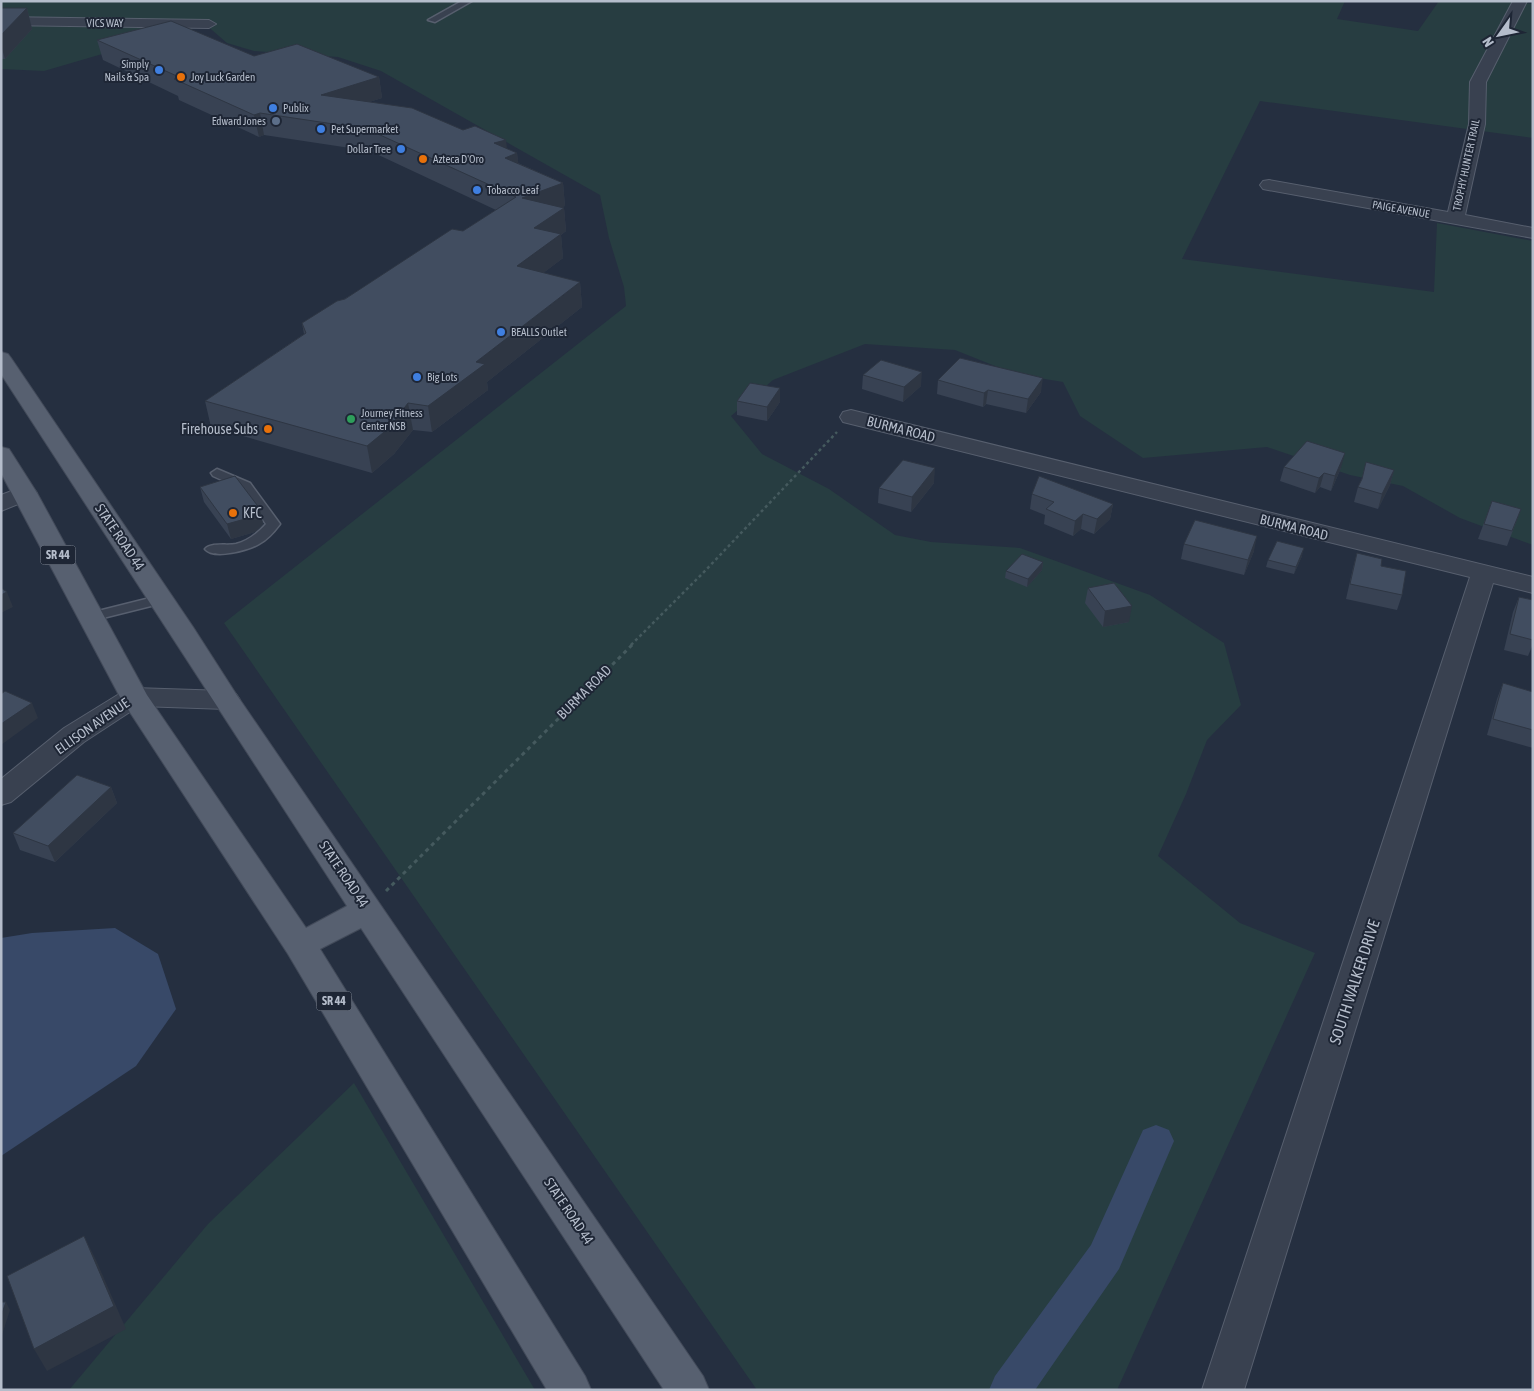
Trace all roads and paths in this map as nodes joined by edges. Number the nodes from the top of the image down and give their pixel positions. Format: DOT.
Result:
graph roads {
  1 [pos="468,1"];
  2 [pos="1520,1"];
  3 [pos="432,20"];
  4 [pos="1,21"];
  5 [pos="209,24"];
  6 [pos="1269,185"];
  7 [pos="1455,219"];
  8 [pos="1533,233"];
  9 [pos="1,358"];
  10 [pos="851,416"];
  11 [pos="1,454"];
  12 [pos="217,473"];
  13 [pos="25,493"];
  14 [pos="1,504"];
  15 [pos="212,549"];
  16 [pos="1483,574"];
  17 [pos="1533,585"];
  18 [pos="162,600"];
  19 [pos="91,617"];
  20 [pos="134,697"];
  21 [pos="226,700"];
  22 [pos="1,795"];
  23 [pos="368,910"];
  24 [pos="300,945"];
  25 [pos="570,1390"];
  26 [pos="688,1390"];
  27 [pos="1223,1390"];
  1 -- 3 [label="lane"];
  2 -- 7 [label="street, TROPHY HUNTER TRAIL"];
  4 -- 5 [label="street, VICS WAY"];
  6 -- 7 [label="street, PAIGE AVENUE"];
  7 -- 8 [label="street, PAIGE AVENUE"];
  9 -- 18 [label="main road, STATE ROAD 44"];
  10 -- 16 [label="street, BURMA ROAD"];
  10 -- 23 [label="path, BURMA ROAD"];
  11 -- 13 [label="main road, SR 44"];
  12 -- 15 [label="lane"];
  13 -- 14 [label="street"];
  13 -- 19 [label="main road, SR 44"];
  16 -- 17 [label="street, BURMA ROAD"];
  16 -- 27 [label="street, SOUTH WALKER DRIVE"];
  18 -- 19 [label="lane"];
  18 -- 21 [label="main road, STATE ROAD 44"];
  19 -- 20 [label="main road, SR 44"];
  20 -- 21 [label="street, ELLISON AVENUE"];
  20 -- 22 [label="street, ELLISON AVENUE"];
  20 -- 24 [label="main road, SR 44"];
  21 -- 23 [label="main road, STATE ROAD 44"];
  23 -- 24 [label="main road"];
  23 -- 26 [label="main road, STATE ROAD 44"];
  24 -- 25 [label="main road, SR 44"];
}
